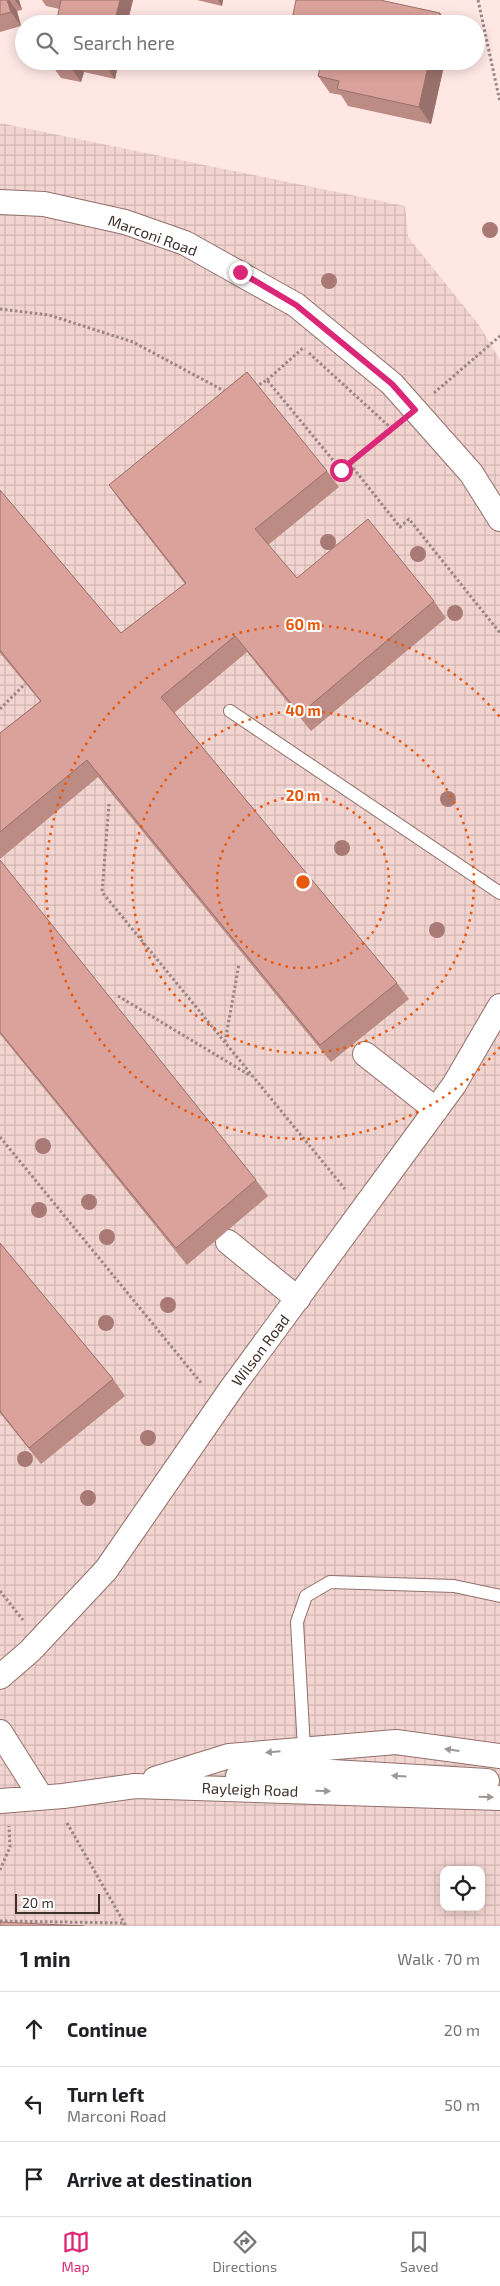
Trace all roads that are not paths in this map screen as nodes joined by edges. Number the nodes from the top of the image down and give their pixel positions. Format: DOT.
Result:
graph roads {
  1 [pos="0,202"];
  2 [pos="500,519"];
  3 [pos="230,711"];
  4 [pos="500,893"];
  5 [pos="500,1006"];
  6 [pos="365,1054"];
  7 [pos="436,1110"];
  8 [pos="228,1242"];
  9 [pos="298,1299"];
  10 [pos="500,1596"];
  11 [pos="0,1677"];
  12 [pos="0,1732"];
  13 [pos="304,1749"];
  14 [pos="500,1756"];
  15 [pos="500,1782"];
  16 [pos="134,1786"];
  17 [pos="52,1797"];
  18 [pos="500,1798"];
  19 [pos="4,1812"];
  1 -- 2 [label="street, Marconi Road"];
  3 -- 4 [label="lane"];
  5 -- 7 [label="street, Wilson Road"];
  6 -- 7 [label="street"];
  7 -- 9 [label="street, Wilson Road"];
  8 -- 9 [label="street"];
  9 -- 11 [label="street, Wilson Road"];
  10 -- 13 [label="lane"];
  12 -- 17 [label="street"];
  14 -- 13 [label="street, one-way"];
  13 -- 16 [label="street, one-way"];
  15 -- 16 [label="street, one-way"];
  16 -- 17 [label="street, Rayleigh Road"];
  16 -- 18 [label="street, Rayleigh Road, one-way"];
  17 -- 19 [label="street, Rayleigh Road"];
}
